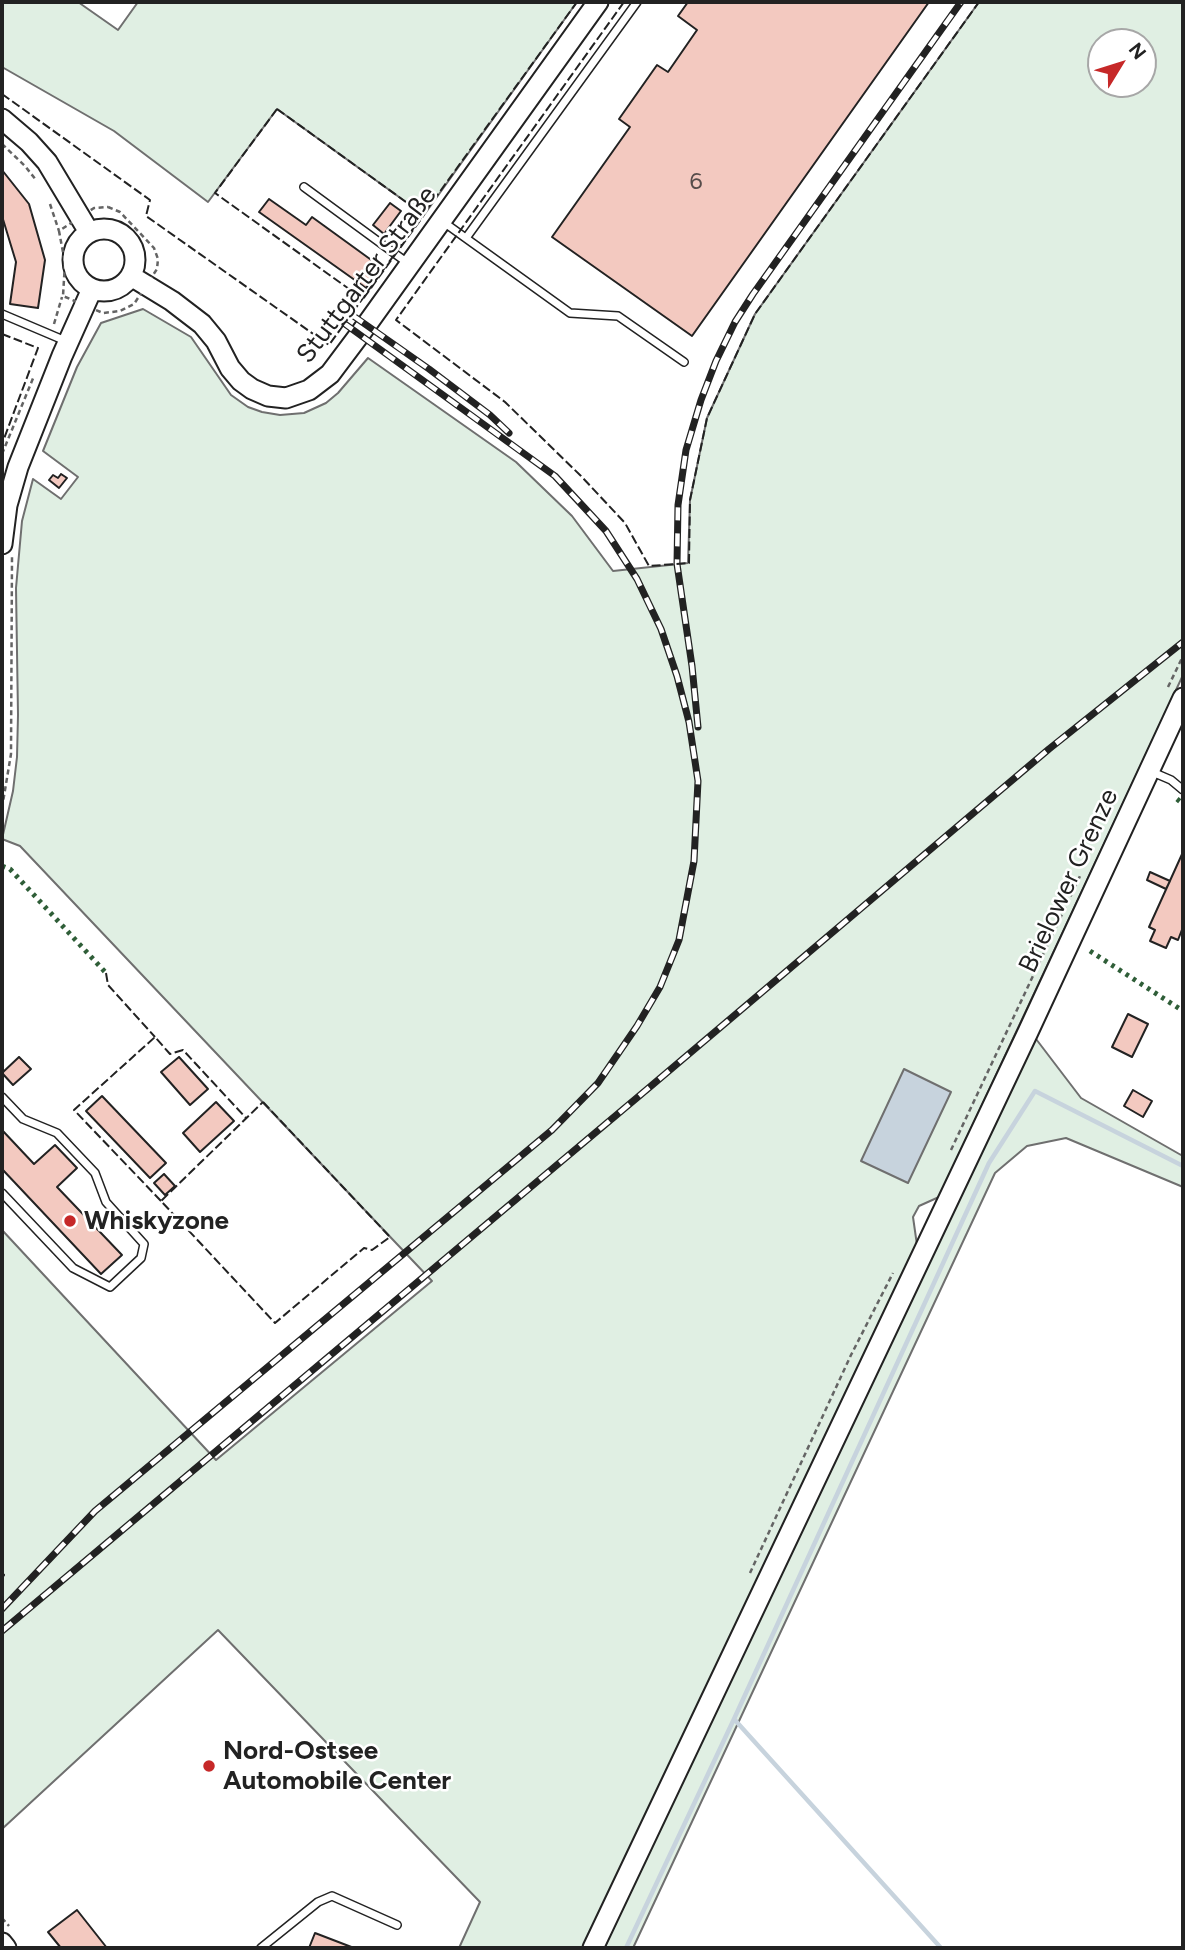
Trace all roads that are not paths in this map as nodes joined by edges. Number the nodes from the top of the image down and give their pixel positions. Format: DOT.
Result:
graph roads {
  1 [pos="598,2"];
  2 [pos="636,2"];
  3 [pos="2,119"];
  4 [pos="304,187"];
  5 [pos="442,220"];
  6 [pos="85,225"];
  7 [pos="466,238"];
  8 [pos="410,264"];
  9 [pos="139,281"];
  10 [pos="88,296"];
  11 [pos="2,314"];
  12 [pos="59,339"];
  13 [pos="684,362"];
  14 [pos="3,518"];
  15 [pos="7,548"];
  16 [pos="1178,701"];
  17 [pos="1149,771"];
  18 [pos="1183,790"];
  19 [pos="2,1097"];
  20 [pos="2,1193"];
  21 [pos="397,1925"];
  22 [pos="2,1943"];
  23 [pos="6,1948"];
  24 [pos="261,1948"];
  25 [pos="593,1948"];
  1 -- 5 [label="main road, Stuttgarter Straße"];
  2 -- 7 [label="lane"];
  3 -- 6 [label="main road"];
  4 -- 8 [label="lane"];
  5 -- 7 [label="lane"];
  5 -- 8 [label="main road, Stuttgarter Straße"];
  6 -- 9 [label="main road"];
  6 -- 10 [label="main road"];
  7 -- 13 [label="lane"];
  8 -- 9 [label="main road, Stuttgarter Straße"];
  9 -- 10 [label="main road"];
  10 -- 12 [label="main road"];
  11 -- 12 [label="lane"];
  12 -- 14 [label="main road"];
  14 -- 15 [label="main road"];
  16 -- 17 [label="main road, Brielower Grenze"];
  17 -- 18 [label="lane"];
  17 -- 25 [label="main road, Brielower Grenze"];
  19 -- 20 [label="lane"];
  21 -- 24 [label="lane"];
  22 -- 23 [label="main road"];
}
